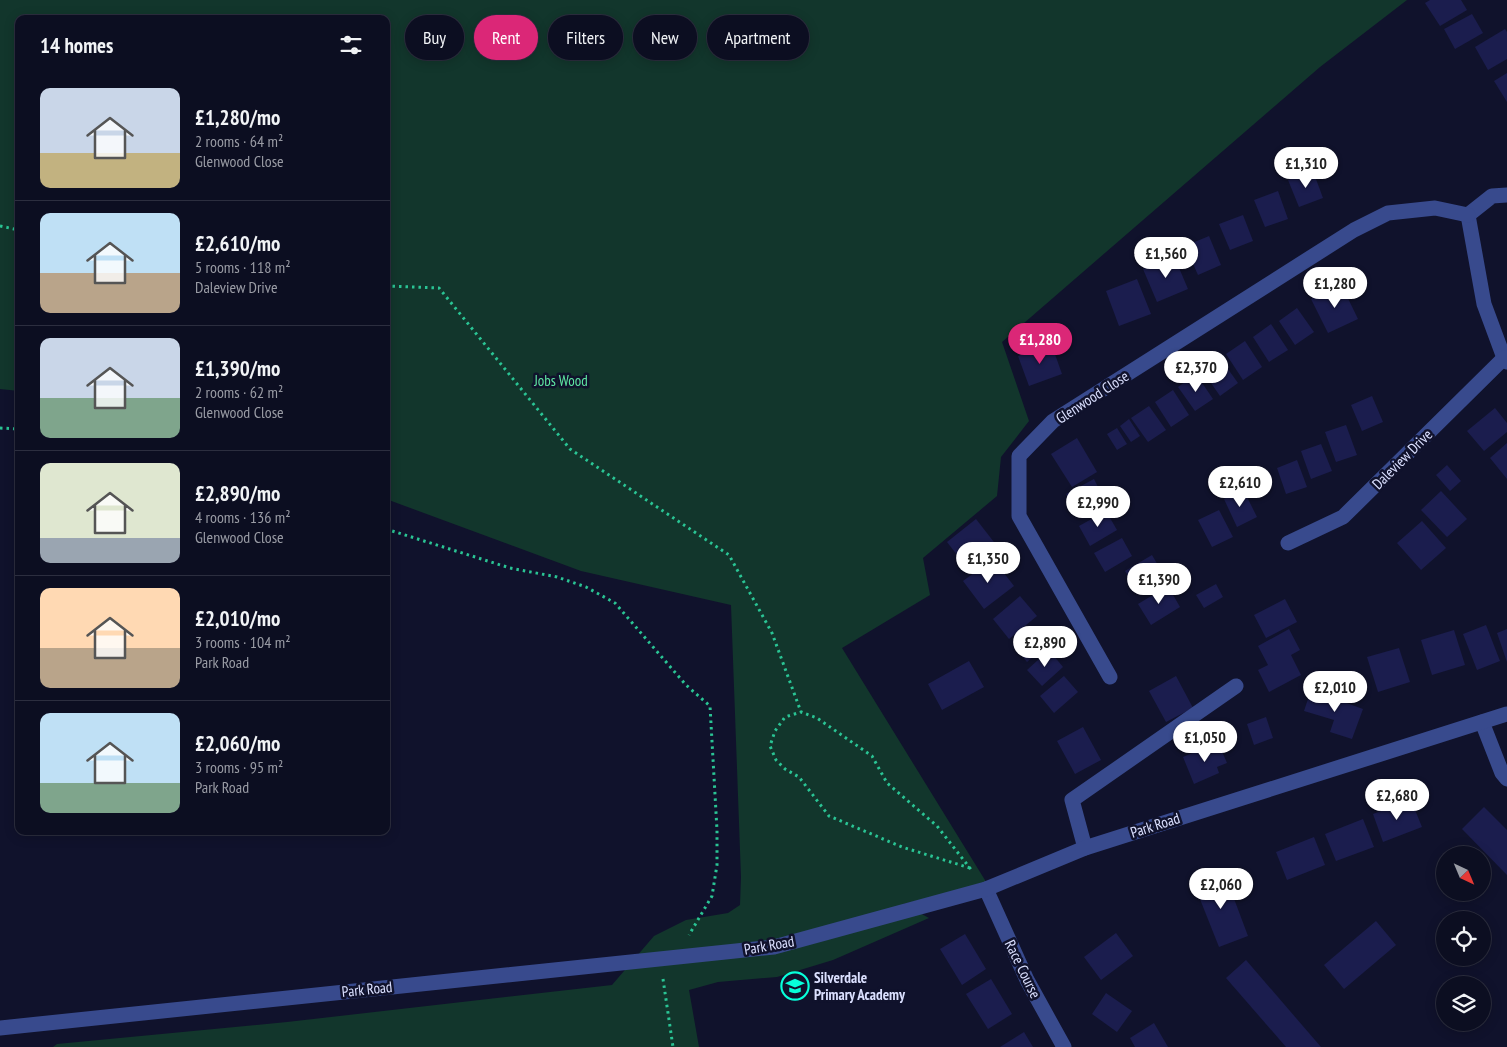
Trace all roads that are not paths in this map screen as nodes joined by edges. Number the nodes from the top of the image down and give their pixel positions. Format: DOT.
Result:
graph roads {
  1 [pos="1507,195"];
  2 [pos="1468,215"];
  3 [pos="1506,360"];
  4 [pos="1288,543"];
  5 [pos="1110,677"];
  6 [pos="1236,686"];
  7 [pos="1507,714"];
  8 [pos="1482,722"];
  9 [pos="1507,779"];
  10 [pos="1085,848"];
  11 [pos="986,889"];
  12 [pos="0,1028"];
  13 [pos="1064,1047"];
  1 -- 2 [label="street"];
  2 -- 3 [label="street, Daleview Drive"];
  2 -- 5 [label="street, Glenwood Close"];
  3 -- 4 [label="street, Daleview Drive"];
  6 -- 10 [label="street"];
  7 -- 8 [label="street, Park Road"];
  8 -- 9 [label="street"];
  8 -- 10 [label="street, Park Road"];
  10 -- 11 [label="street, Park Road"];
  11 -- 12 [label="street, Park Road"];
  11 -- 13 [label="street, Race Course"];
}
